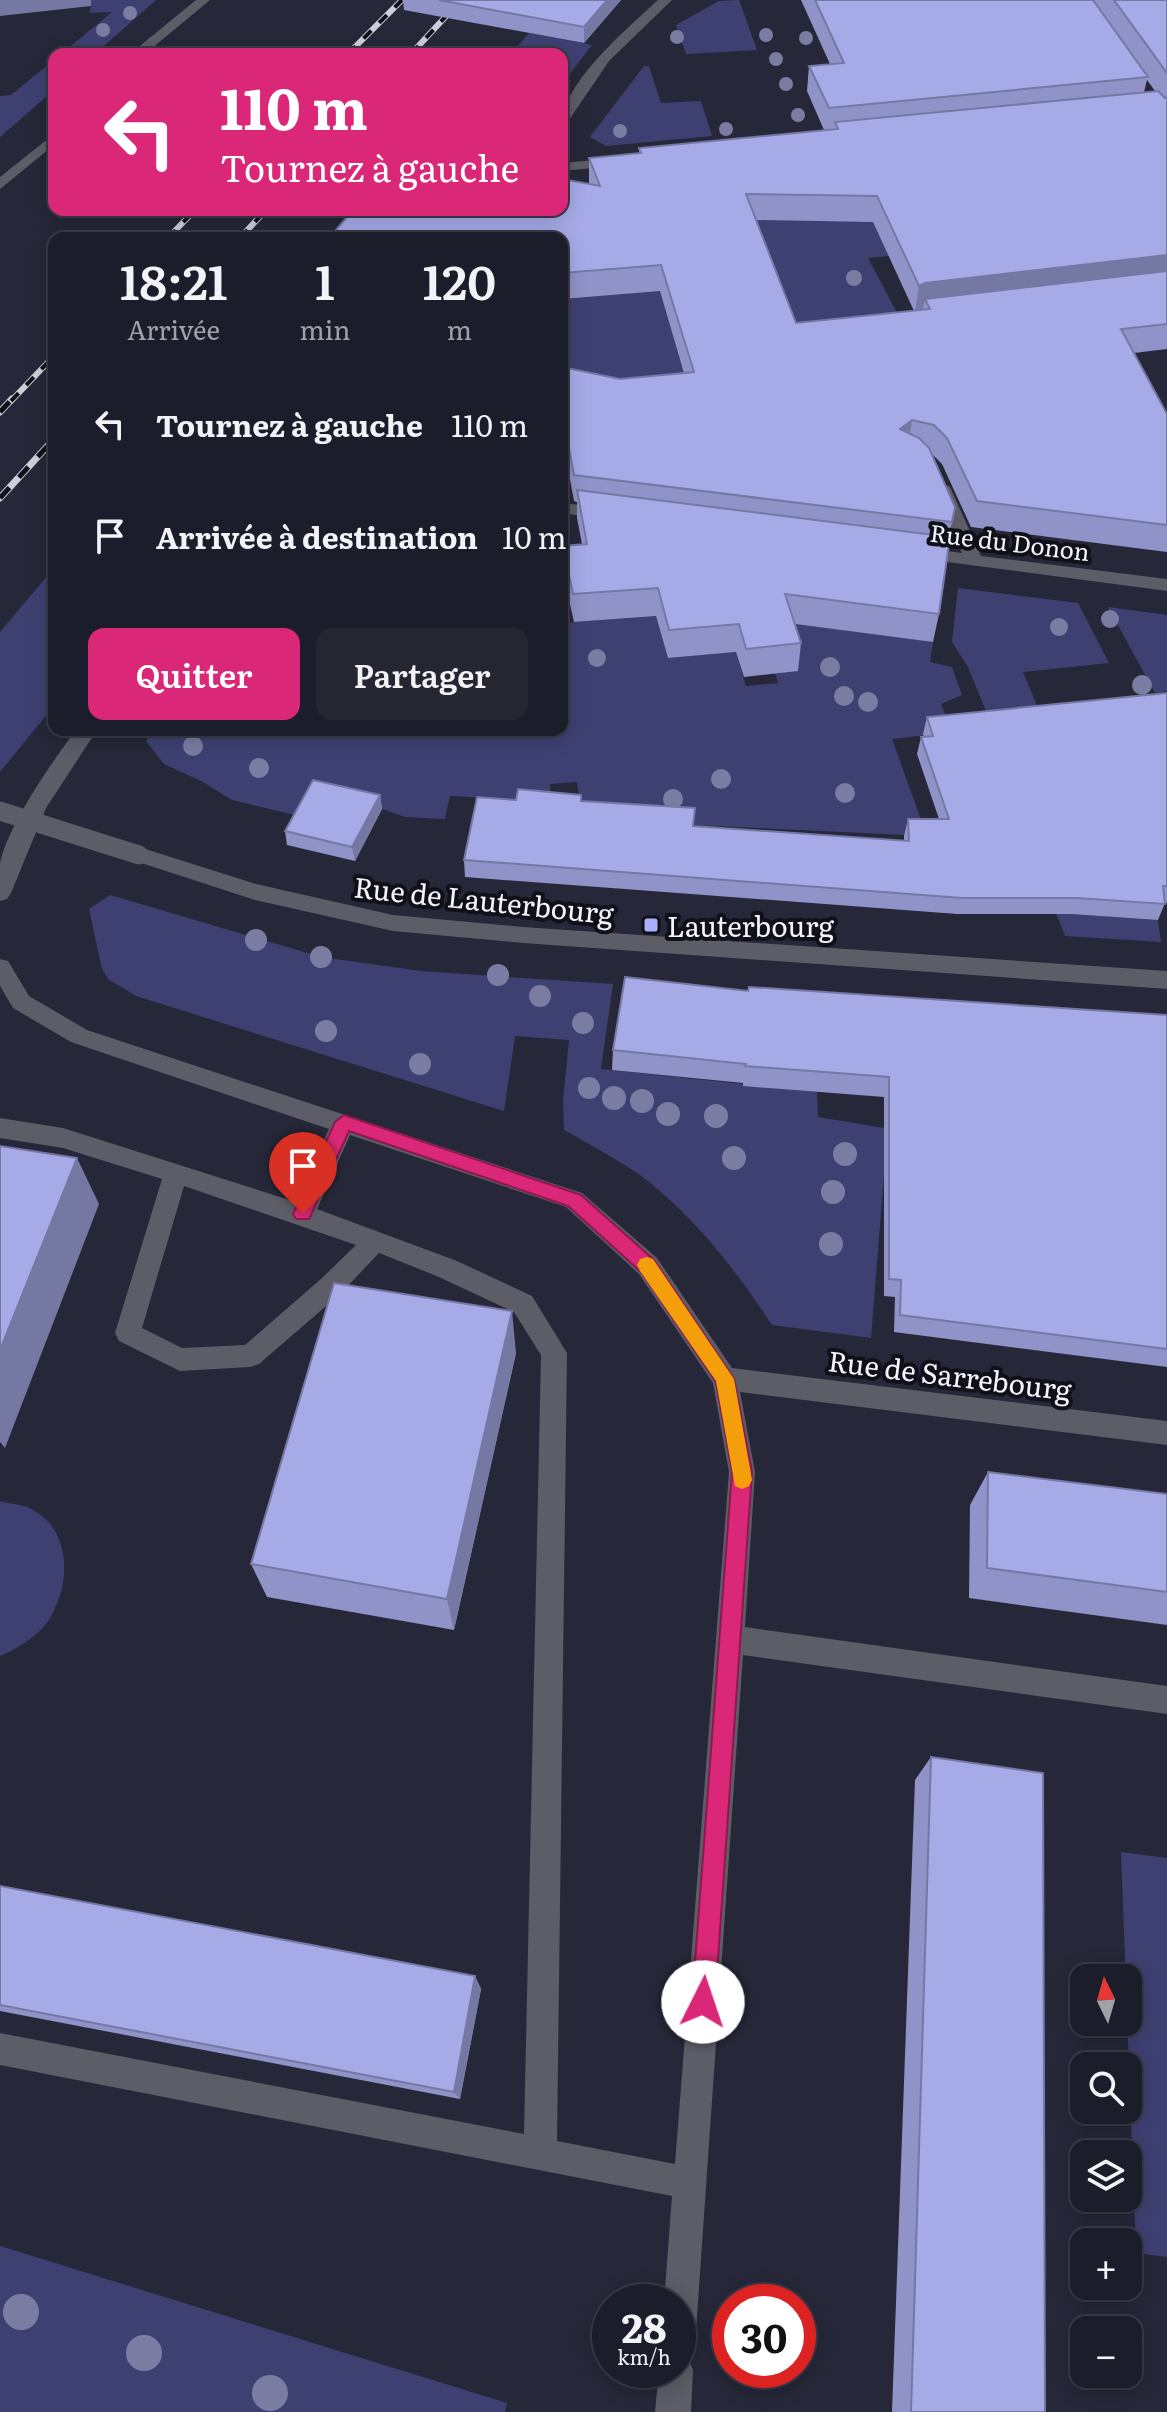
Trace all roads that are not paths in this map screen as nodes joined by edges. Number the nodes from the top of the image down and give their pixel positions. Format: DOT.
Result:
graph roads {
  1 [pos="204,0"];
  2 [pos="666,0"];
  3 [pos="144,48"];
  4 [pos="568,111"];
  5 [pos="48,143"];
  6 [pos="641,160"];
  7 [pos="568,166"];
  8 [pos="0,185"];
  9 [pos="934,470"];
  10 [pos="568,509"];
  11 [pos="625,516"];
  12 [pos="895,550"];
  13 [pos="974,560"];
  14 [pos="1167,585"];
  15 [pos="83,736"];
  16 [pos="0,811"];
  17 [pos="0,893"];
  18 [pos="0,967"];
  19 [pos="1167,980"];
  20 [pos="344,1122"];
  21 [pos="0,1128"];
  22 [pos="176,1173"];
  23 [pos="303,1214"];
  24 [pos="375,1241"];
  25 [pos="725,1379"];
  26 [pos="1167,1433"];
  27 [pos="730,1639"];
  28 [pos="1167,1700"];
  29 [pos="0,2049"];
  30 [pos="540,2155"];
  31 [pos="690,2183"];
  32 [pos="683,2284"];
  33 [pos="675,2388"];
  34 [pos="673,2412"];
  1 -- 3 [label="street"];
  2 -- 4 [label="street"];
  5 -- 8 [label="street"];
  6 -- 7 [label="street"];
  9 -- 13 [label="street"];
  10 -- 11 [label="street"];
  12 -- 13 [label="street, Rue du Donon"];
  13 -- 14 [label="street, Rue du Donon"];
  15 -- 17 [label="street"];
  16 -- 19 [label="street, Rue de Lauterbourg, bridge"];
  18 -- 20 [label="street"];
  20 -- 23 [label="street"];
  20 -- 25 [label="street"];
  21 -- 22 [label="street"];
  22 -- 23 [label="street"];
  22 -- 24 [label="street"];
  23 -- 24 [label="street"];
  24 -- 30 [label="street"];
  25 -- 26 [label="street, Rue de Sarrebourg"];
  25 -- 27 [label="street"];
  27 -- 28 [label="street"];
  27 -- 31 [label="street"];
  29 -- 30 [label="street"];
  30 -- 31 [label="street"];
  31 -- 32 [label="street"];
  33 -- 34 [label="street"];
}
